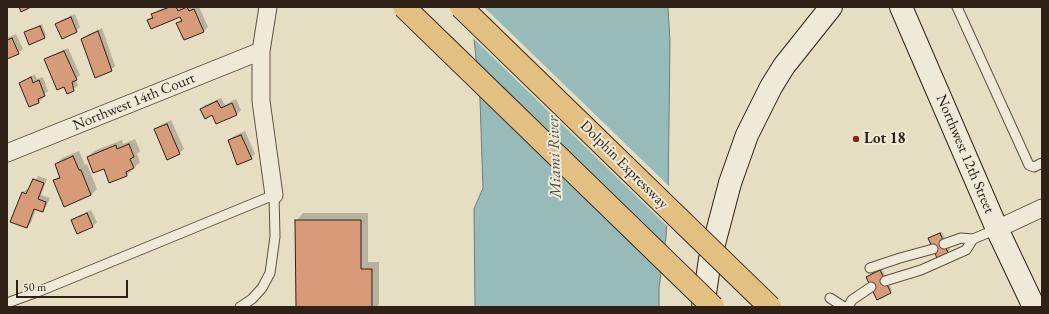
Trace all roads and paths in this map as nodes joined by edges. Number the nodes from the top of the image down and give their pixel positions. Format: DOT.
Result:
graph roads {
  1 [pos="268,7"];
  2 [pos="404,7"];
  3 [pos="461,7"];
  4 [pos="831,7"];
  5 [pos="957,7"];
  6 [pos="901,8"];
  7 [pos="262,51"];
  8 [pos="7,153"];
  9 [pos="1042,163"];
  10 [pos="274,195"];
  11 [pos="1042,208"];
  12 [pos="997,229"];
  13 [pos="973,239"];
  14 [pos="944,244"];
  15 [pos="933,249"];
  16 [pos="870,268"];
  17 [pos="885,281"];
  18 [pos="871,287"];
  19 [pos="830,298"];
  20 [pos="8,303"];
  21 [pos="1031,305"];
  22 [pos="240,307"];
  23 [pos="703,307"];
  24 [pos="713,307"];
  25 [pos="770,307"];
  26 [pos="844,307"];
  27 [pos="848,307"];
  1 -- 7 [label="street"];
  2 -- 24 [label="highway, bridge"];
  3 -- 25 [label="highway, Dolphin Expressway, bridge"];
  4 -- 23 [label="main road"];
  5 -- 9 [label="lane"];
  6 -- 12 [label="main road, Northwest 12th Street"];
  7 -- 8 [label="street, Northwest 14th Court"];
  7 -- 10 [label="street"];
  10 -- 20 [label="lane"];
  10 -- 22 [label="lane"];
  11 -- 12 [label="street"];
  12 -- 13 [label="lane"];
  12 -- 21 [label="main road, Northwest 12th Street"];
  13 -- 14 [label="lane"];
  13 -- 17 [label="lane"];
  15 -- 16 [label="lane"];
  18 -- 27 [label="lane"];
  19 -- 26 [label="lane"];
}
